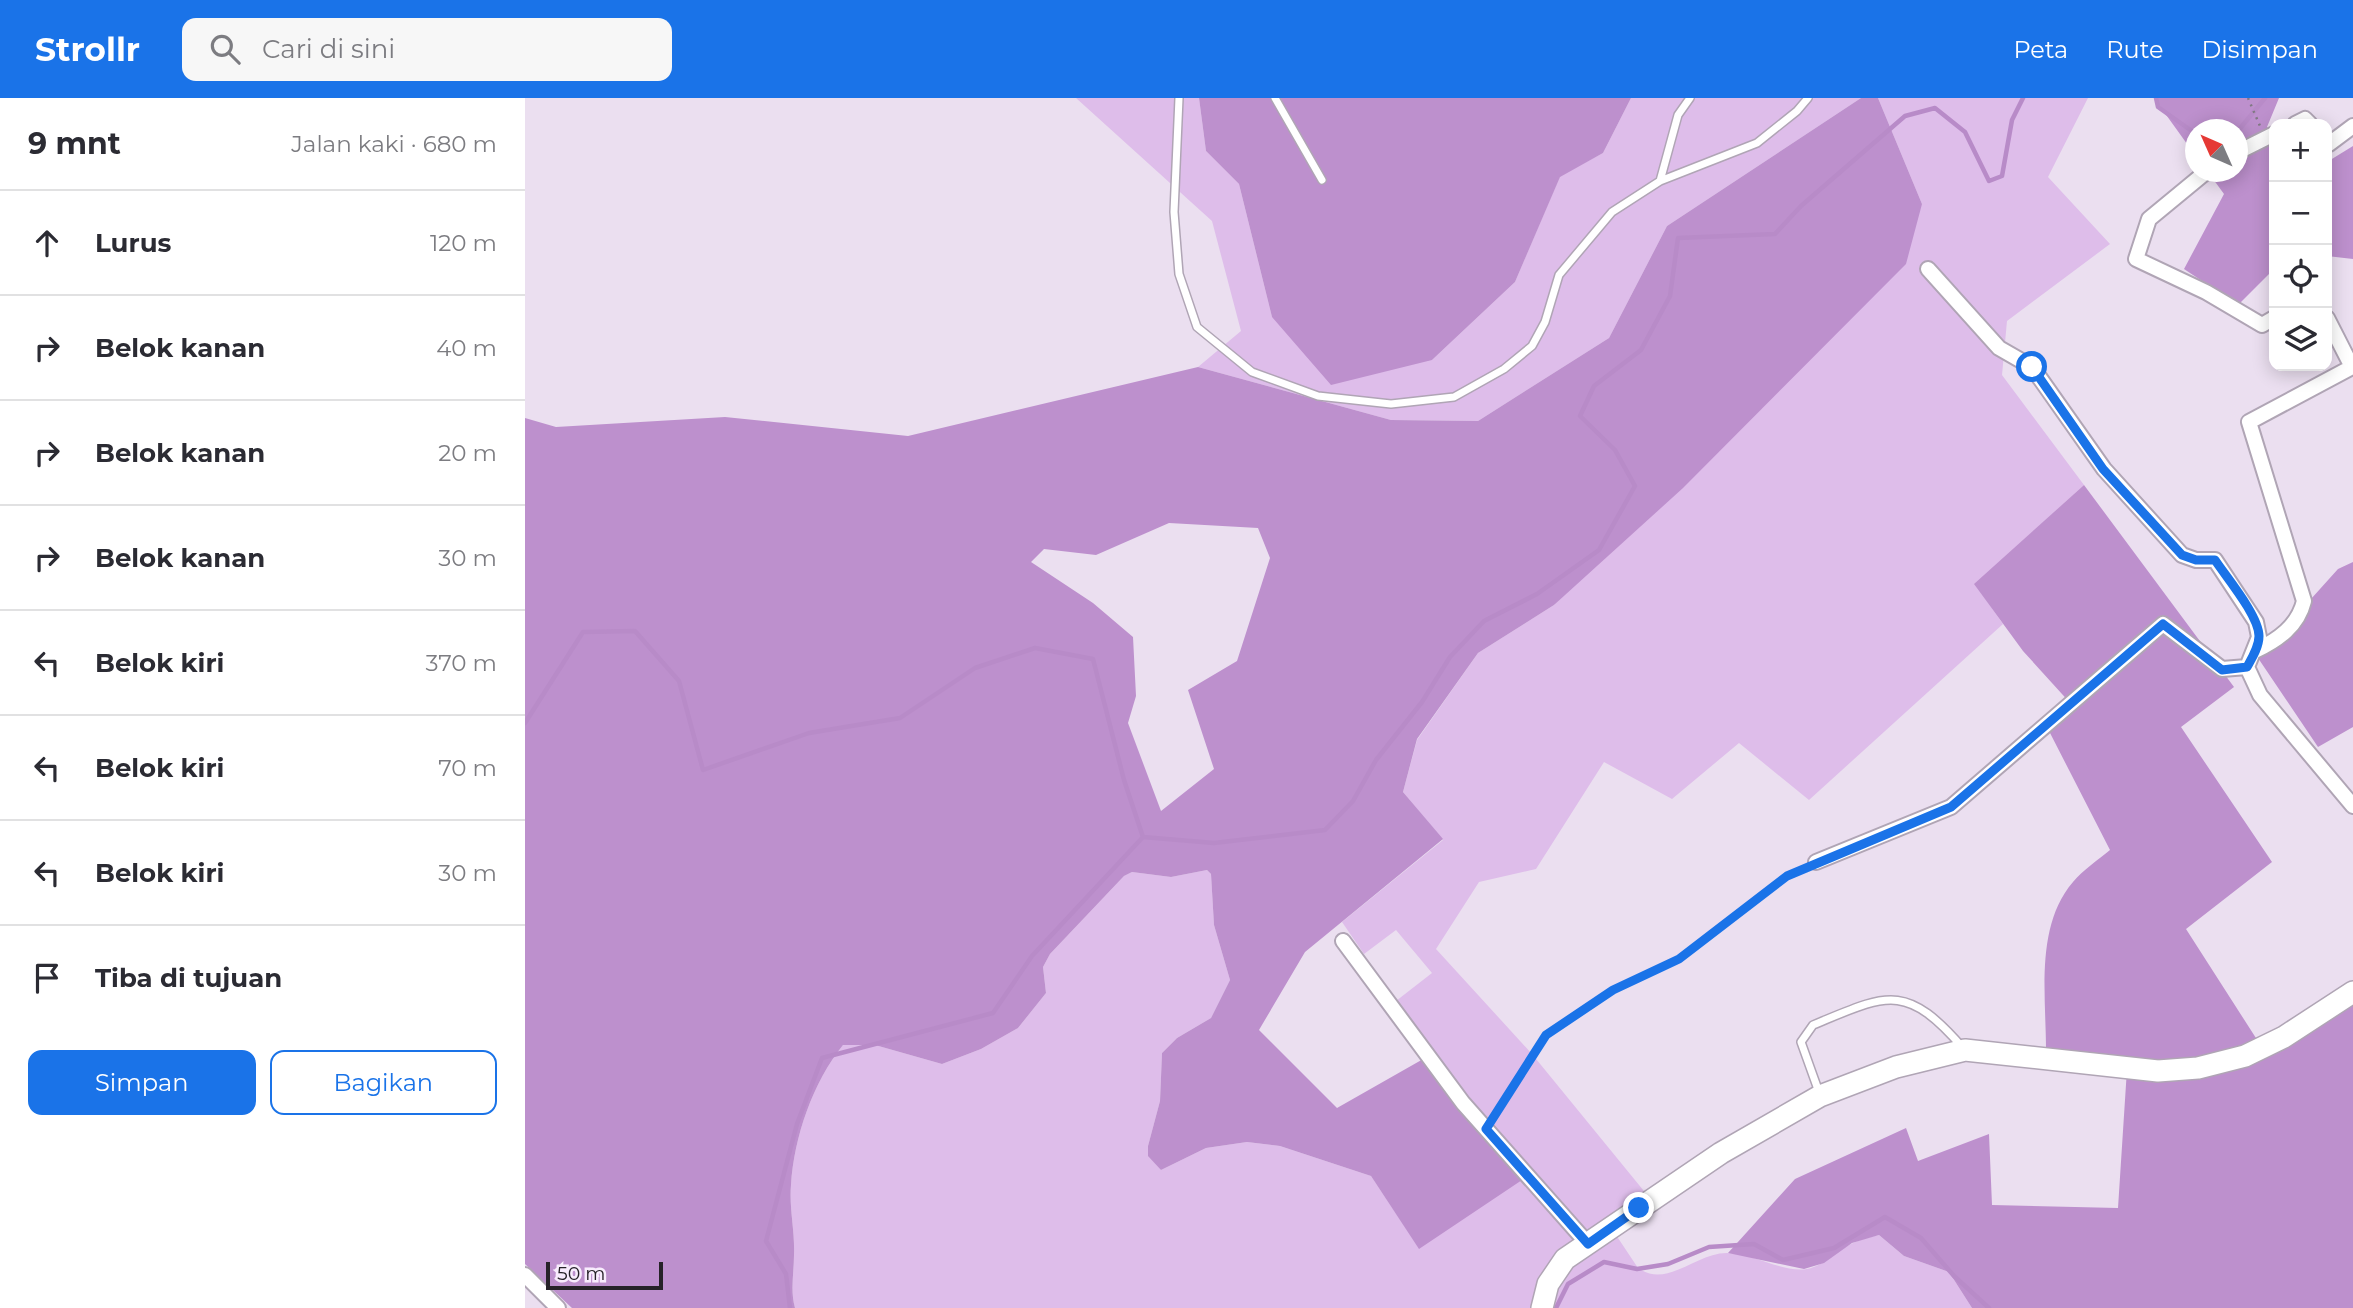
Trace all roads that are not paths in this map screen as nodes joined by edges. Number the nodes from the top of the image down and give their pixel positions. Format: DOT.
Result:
graph roads {
  1 [pos="1179,98"];
  2 [pos="1275,98"];
  3 [pos="1690,98"];
  4 [pos="1808,98"];
  5 [pos="2353,126"];
  6 [pos="2269,137"];
  7 [pos="2332,142"];
  8 [pos="2248,147"];
  9 [pos="1322,180"];
  10 [pos="1660,181"];
  11 [pos="2194,182"];
  12 [pos="1929,269"];
  13 [pos="2269,321"];
  14 [pos="2332,328"];
  15 [pos="2255,651"];
  16 [pos="2247,667"];
  17 [pos="2353,806"];
  18 [pos="1816,862"];
  19 [pos="1343,941"];
  20 [pos="2353,992"];
  21 [pos="1965,1050"];
  22 [pos="1820,1096"];
  23 [pos="1588,1244"];
  24 [pos="525,1275"];
  25 [pos="558,1308"];
  26 [pos="1542,1308"];
  1 -- 10 [label="lane"];
  2 -- 9 [label="lane"];
  3 -- 10 [label="lane"];
  4 -- 10 [label="lane"];
  5 -- 7 [label="street"];
  6 -- 8 [label="street"];
  11 -- 13 [label="street"];
  12 -- 15 [label="street"];
  14 -- 15 [label="street"];
  15 -- 16 [label="street"];
  16 -- 17 [label="street"];
  16 -- 18 [label="street"];
  19 -- 23 [label="street"];
  20 -- 21 [label="main road"];
  21 -- 22 [label="main road"];
  21 -- 22 [label="lane"];
  22 -- 23 [label="main road"];
  23 -- 26 [label="main road"];
  24 -- 25 [label="street"];
}
